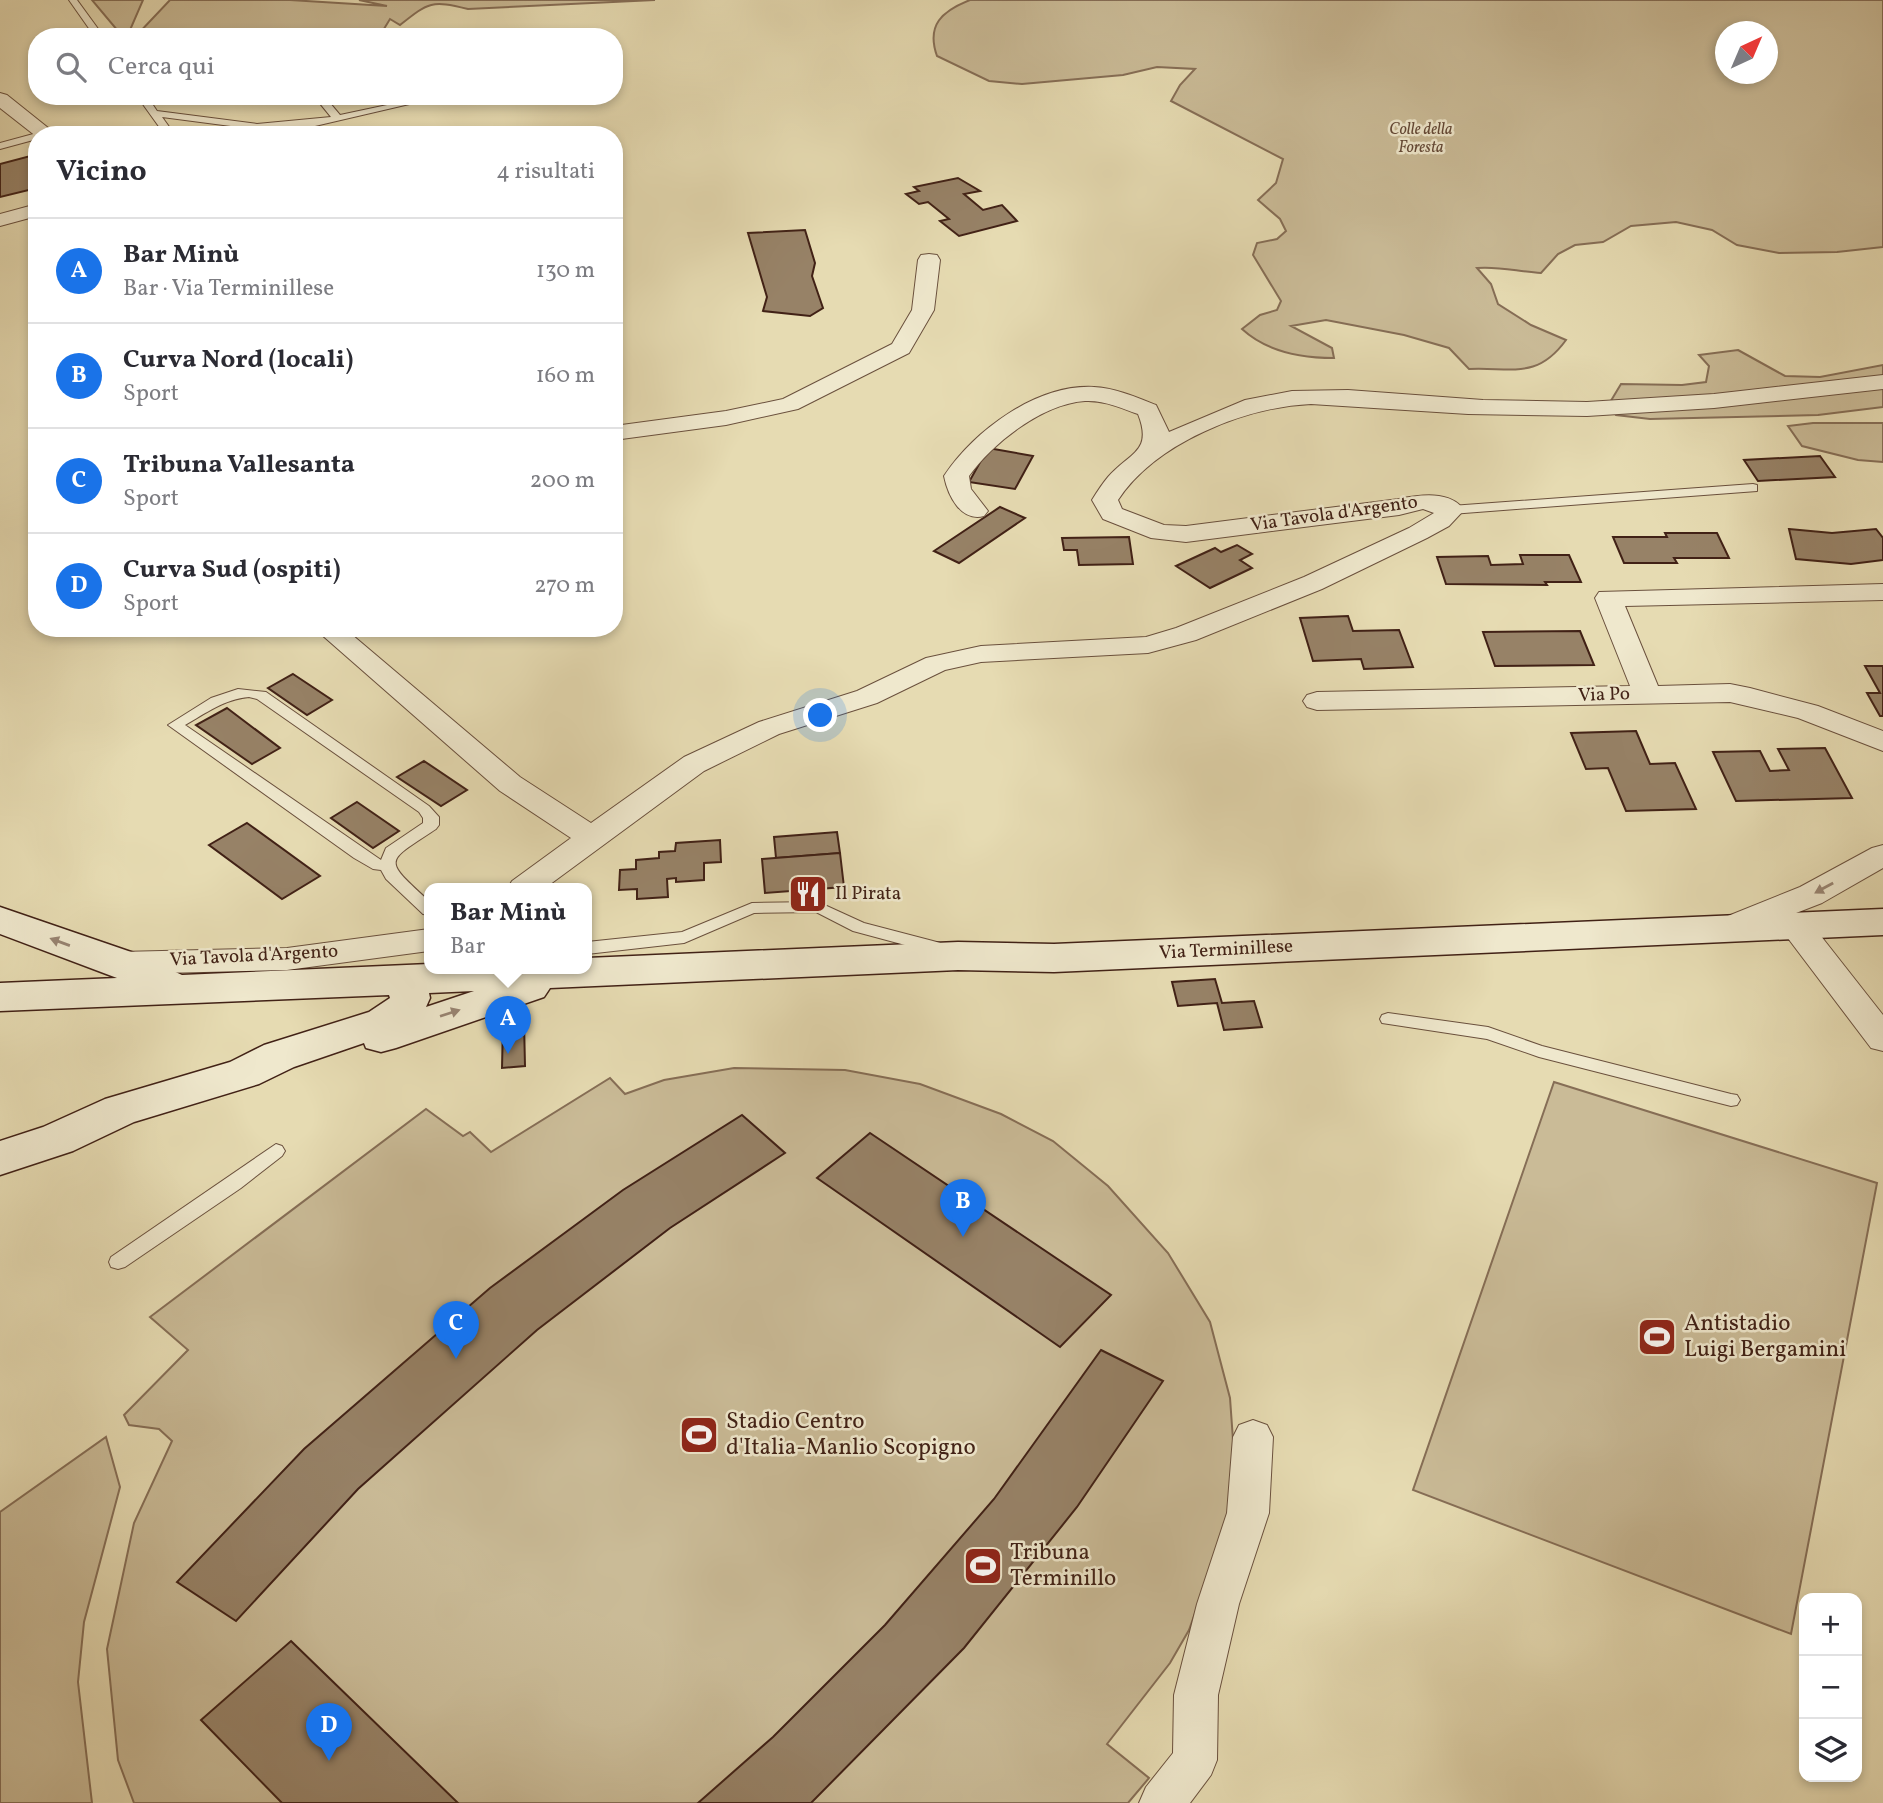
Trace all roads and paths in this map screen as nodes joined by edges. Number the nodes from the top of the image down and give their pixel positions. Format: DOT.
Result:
graph roads {
  1 [pos="73,0"];
  2 [pos="93,28"];
  3 [pos="0,99"];
  4 [pos="148,105"];
  5 [pos="327,105"];
  6 [pos="398,105"];
  7 [pos="154,113"];
  8 [pos="337,117"];
  9 [pos="34,126"];
  10 [pos="163,126"];
  11 [pos="249,126"];
  12 [pos="268,126"];
  13 [pos="28,138"];
  14 [pos="0,146"];
  15 [pos="28,212"];
  16 [pos="0,220"];
  17 [pos="929,260"];
  18 [pos="1883,382"];
  19 [pos="623,432"];
  20 [pos="1151,453"];
  21 [pos="1753,488"];
  22 [pos="1451,510"];
  23 [pos="975,511"];
  24 [pos="1883,592"];
  25 [pos="338,637"];
  26 [pos="1647,693"];
  27 [pos="1317,701"];
  28 [pos="1883,742"];
  29 [pos="592,838"];
  30 [pos="1883,855"];
  31 [pos="387,865"];
  32 [pos="530,883"];
  33 [pos="424,906"];
  34 [pos="0,920"];
  35 [pos="1883,922"];
  36 [pos="1795,925"];
  37 [pos="1729,928"];
  38 [pos="424,941"];
  39 [pos="958,956"];
  40 [pos="592,957"];
  41 [pos="592,960"];
  42 [pos="120,963"];
  43 [pos="494,974"];
  44 [pos="540,974"];
  45 [pos="405,980"];
  46 [pos="176,987"];
  47 [pos="0,997"];
  48 [pos="1388,1019"];
  49 [pos="1883,1039"];
  50 [pos="244,1073"];
  51 [pos="1731,1100"];
  52 [pos="120,1110"];
  53 [pos="0,1133"];
  54 [pos="276,1152"];
  55 [pos="0,1158"];
  56 [pos="118,1262"];
  57 [pos="1253,1437"];
  58 [pos="1162,1803"];
  1 -- 2 [label="lane"];
  3 -- 9 [label="street"];
  4 -- 7 [label="lane"];
  5 -- 8 [label="lane"];
  6 -- 8 [label="lane"];
  7 -- 10 [label="lane"];
  7 -- 11 [label="lane"];
  8 -- 12 [label="lane"];
  13 -- 14 [label="lane"];
  15 -- 16 [label="street"];
  17 -- 19 [label="street"];
  18 -- 20 [label="street, Via Tavola d'Argento"];
  20 -- 22 [label="street, Via Tavola d'Argento"];
  20 -- 23 [label="street"];
  21 -- 22 [label="lane"];
  22 -- 29 [label="street, Via Tavola d'Argento"];
  24 -- 26 [label="street"];
  25 -- 29 [label="street"];
  26 -- 27 [label="street, Via Po"];
  26 -- 28 [label="street, Via Po"];
  29 -- 32 [label="street, Via Tavola d'Argento"];
  30 -- 37 [label="street, one-way"];
  31 -- 31 [label="lane"];
  31 -- 33 [label="lane"];
  42 -- 34 [label="main road, one-way"];
  35 -- 36 [label="main road, Via Terminillese"];
  36 -- 37 [label="main road, Via Terminillese"];
  36 -- 49 [label="street"];
  37 -- 39 [label="main road, Via Terminillese"];
  38 -- 42 [label="street, Via Tavola d'Argento"];
  39 -- 40 [label="lane"];
  39 -- 41 [label="main road, Via Terminillese"];
  42 -- 46 [label="main road"];
  43 -- 45 [label="main road, Via Terminillese"];
  50 -- 44 [label="main road, one-way"];
  45 -- 46 [label="main road, Via Terminillese"];
  45 -- 50 [label="main road"];
  46 -- 47 [label="main road, Via Terminillese"];
  48 -- 51 [label="lane"];
  50 -- 52 [label="main road"];
  52 -- 53 [label="main road"];
  52 -- 55 [label="main road"];
  54 -- 56 [label="lane"];
  57 -- 58 [label="street"];
}
